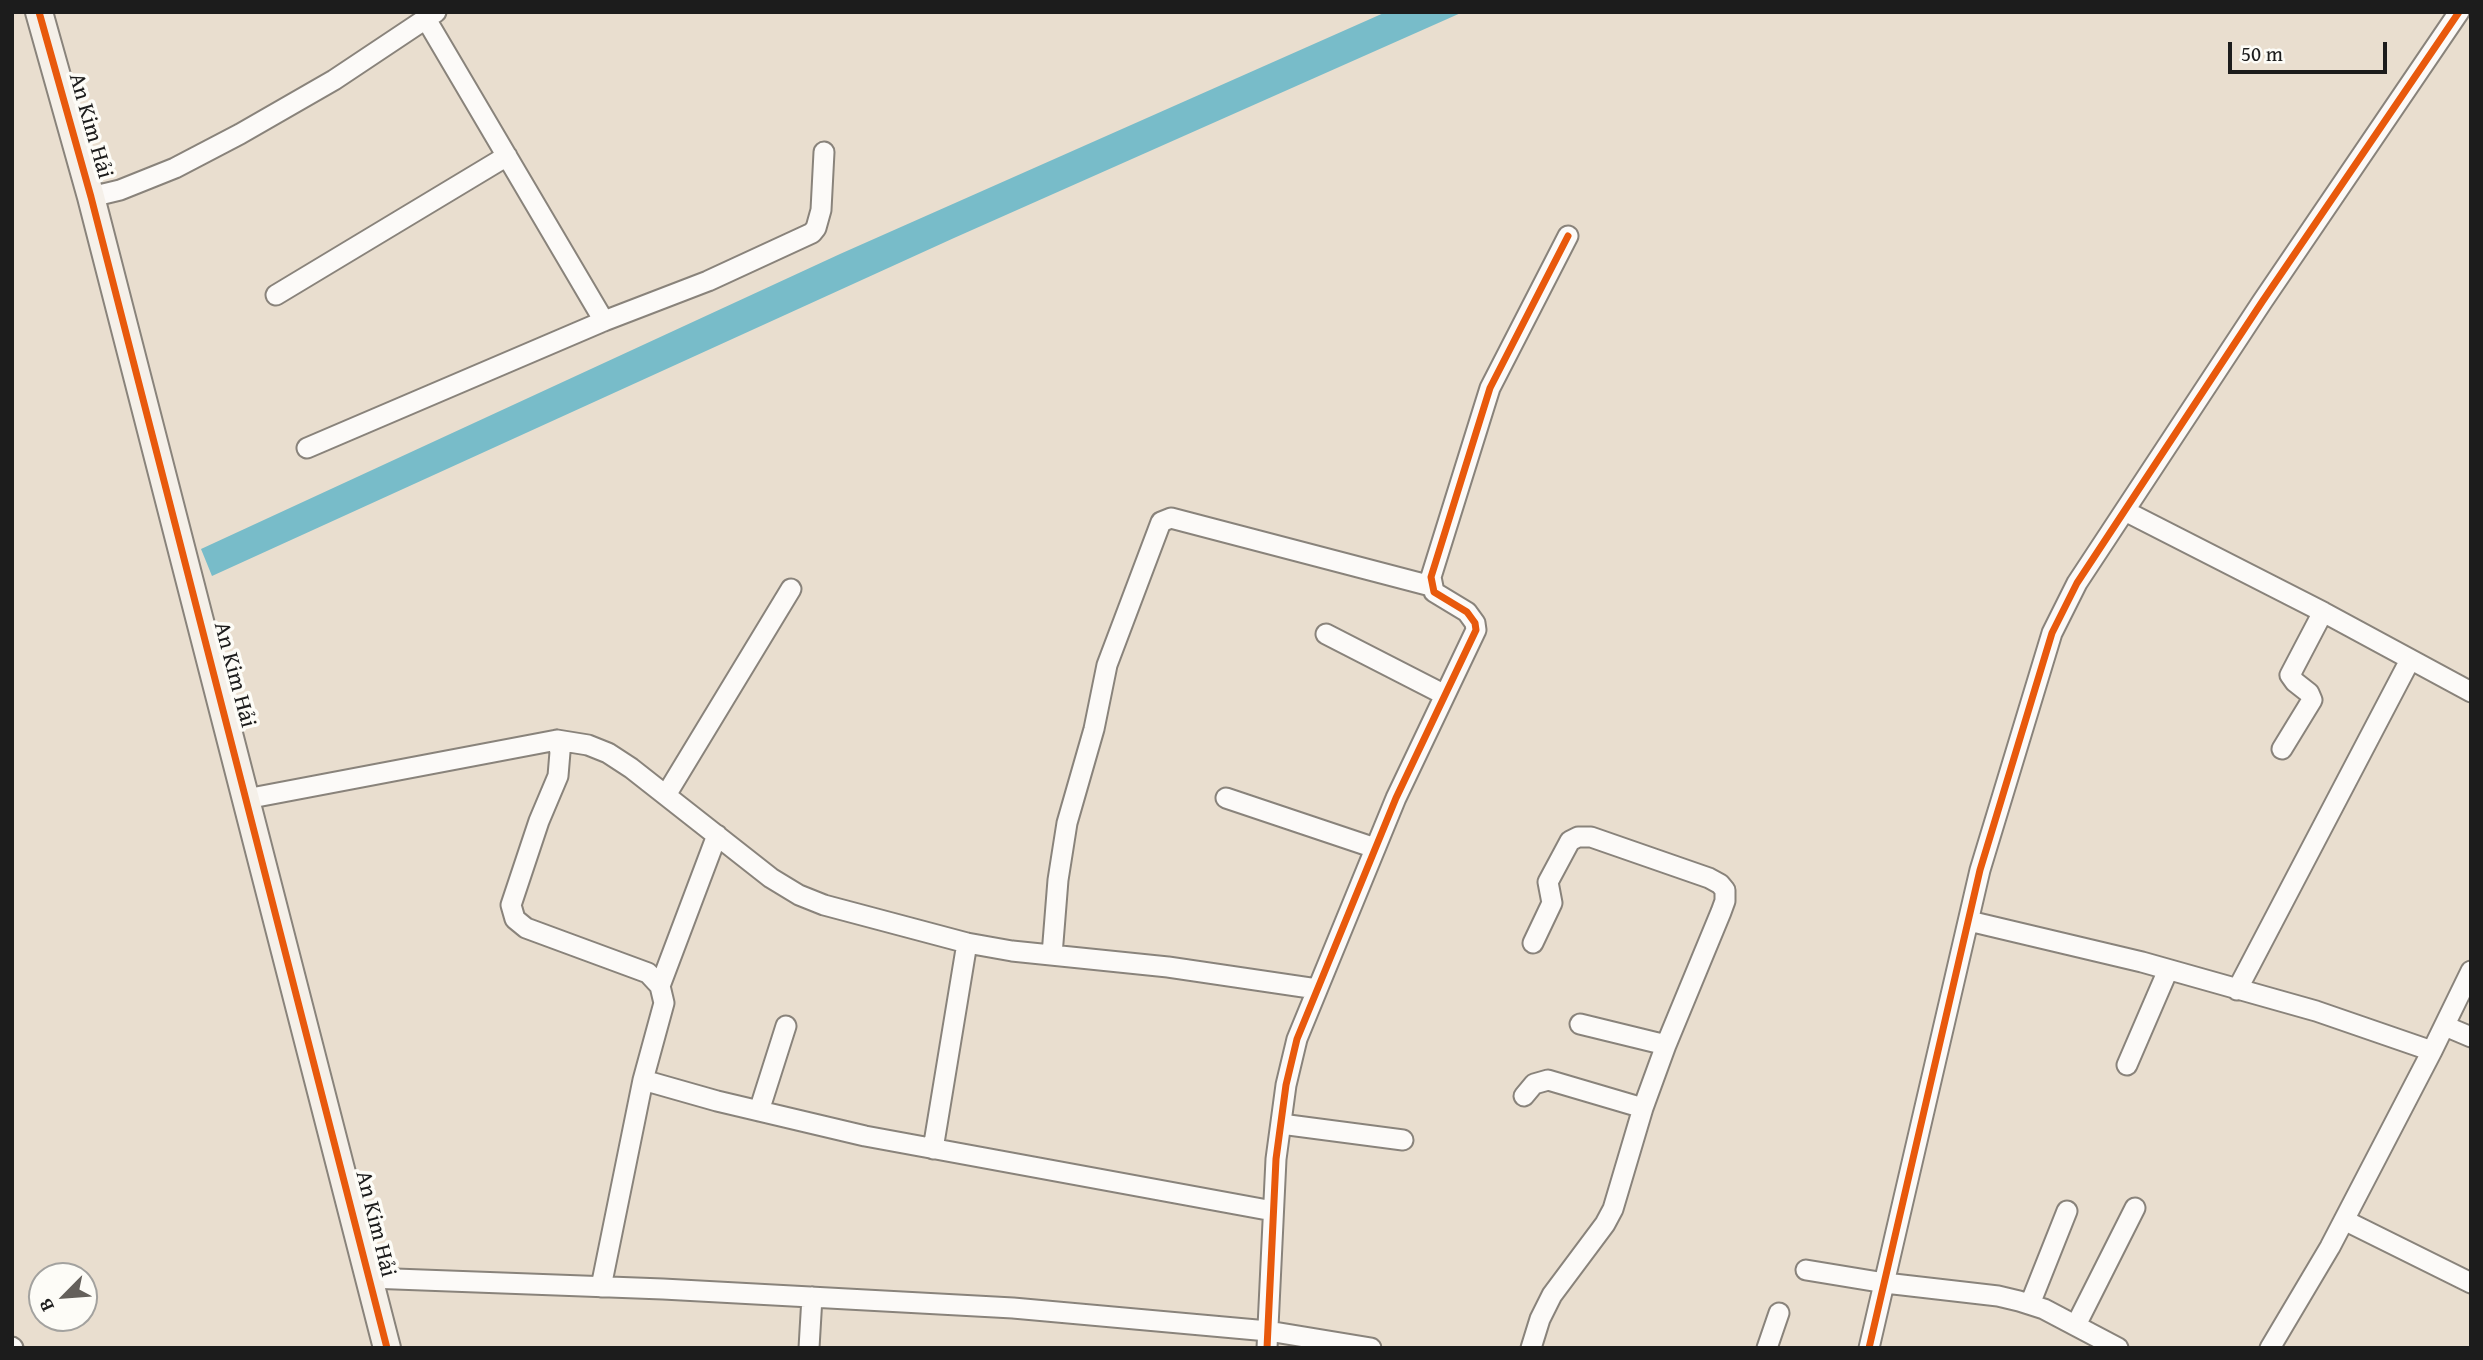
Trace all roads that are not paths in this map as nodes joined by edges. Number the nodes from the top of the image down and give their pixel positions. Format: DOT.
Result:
graph roads {
  1 [pos="39,12"];
  2 [pos="2459,12"];
  3 [pos="431,15"];
  4 [pos="824,152"];
  5 [pos="507,156"];
  6 [pos="91,197"];
  7 [pos="1568,236"];
  8 [pos="276,295"];
  9 [pos="604,321"];
  10 [pos="307,448"];
  11 [pos="2125,511"];
  12 [pos="1431,586"];
  13 [pos="791,589"];
  14 [pos="2323,612"];
  15 [pos="1326,634"];
  16 [pos="2410,660"];
  17 [pos="2471,692"];
  18 [pos="1445,695"];
  19 [pos="557,740"];
  20 [pos="2282,749"];
  21 [pos="666,795"];
  22 [pos="1226,798"];
  23 [pos="246,799"];
  24 [pos="717,835"];
  25 [pos="1375,848"];
  26 [pos="1969,920"];
  27 [pos="967,943"];
  28 [pos="1533,943"];
  29 [pos="1052,955"];
  30 [pos="2168,970"];
  31 [pos="2471,971"];
  32 [pos="660,986"];
  33 [pos="1317,989"];
  34 [pos="2237,990"];
  35 [pos="1580,1024"];
  36 [pos="786,1026"];
  37 [pos="2445,1026"];
  38 [pos="2471,1037"];
  39 [pos="1665,1045"];
  40 [pos="2432,1051"];
  41 [pos="2127,1065"];
  42 [pos="643,1080"];
  43 [pos="1524,1096"];
  44 [pos="1643,1108"];
  45 [pos="759,1111"];
  46 [pos="1281,1124"];
  47 [pos="1403,1140"];
  48 [pos="933,1149"];
  49 [pos="2136,1208"];
  50 [pos="1273,1211"];
  51 [pos="2067,1211"];
  52 [pos="2344,1220"];
  53 [pos="1806,1270"];
  54 [pos="369,1278"];
  55 [pos="1885,1283"];
  56 [pos="2471,1283"];
  57 [pos="601,1287"];
  58 [pos="811,1297"];
  59 [pos="2030,1304"];
  60 [pos="1779,1313"];
  61 [pos="2076,1325"];
  62 [pos="1267,1339"];
  63 [pos="387,1348"];
  64 [pos="809,1348"];
  65 [pos="1371,1348"];
  66 [pos="1531,1348"];
  67 [pos="1768,1348"];
  68 [pos="1870,1348"];
  69 [pos="2118,1348"];
  70 [pos="2270,1348"];
  1 -- 6 [label="street, An Kim Hải"];
  2 -- 11 [label="street"];
  3 -- 5 [label="street"];
  3 -- 6 [label="street"];
  4 -- 9 [label="street"];
  5 -- 8 [label="street"];
  5 -- 9 [label="street"];
  6 -- 23 [label="street, An Kim Hải"];
  7 -- 12 [label="street"];
  9 -- 10 [label="street"];
  11 -- 14 [label="street"];
  11 -- 26 [label="street"];
  12 -- 18 [label="street"];
  12 -- 29 [label="street"];
  13 -- 21 [label="street"];
  14 -- 16 [label="street"];
  14 -- 20 [label="street"];
  15 -- 18 [label="street"];
  16 -- 17 [label="street"];
  16 -- 34 [label="street"];
  18 -- 25 [label="street"];
  19 -- 21 [label="street"];
  19 -- 23 [label="street"];
  19 -- 32 [label="street"];
  21 -- 24 [label="street"];
  22 -- 25 [label="street"];
  23 -- 54 [label="street, An Kim Hải"];
  24 -- 27 [label="street"];
  24 -- 32 [label="street"];
  25 -- 33 [label="street"];
  26 -- 30 [label="street"];
  26 -- 55 [label="street"];
  27 -- 29 [label="street"];
  27 -- 48 [label="street"];
  28 -- 39 [label="street"];
  29 -- 33 [label="street"];
  30 -- 34 [label="street"];
  30 -- 41 [label="street"];
  31 -- 37 [label="street"];
  32 -- 42 [label="street"];
  33 -- 46 [label="street"];
  34 -- 40 [label="street"];
  35 -- 39 [label="street"];
  36 -- 45 [label="street"];
  37 -- 38 [label="street"];
  37 -- 40 [label="street"];
  39 -- 44 [label="street"];
  40 -- 52 [label="street"];
  42 -- 45 [label="street"];
  42 -- 57 [label="street"];
  43 -- 44 [label="street"];
  44 -- 66 [label="street"];
  45 -- 48 [label="street"];
  46 -- 47 [label="street"];
  46 -- 50 [label="street"];
  48 -- 50 [label="street"];
  49 -- 61 [label="street"];
  50 -- 62 [label="street"];
  51 -- 59 [label="street"];
  52 -- 56 [label="street"];
  52 -- 70 [label="street"];
  53 -- 55 [label="street"];
  54 -- 57 [label="street"];
  54 -- 63 [label="street, An Kim Hải"];
  55 -- 59 [label="street"];
  55 -- 68 [label="street"];
  57 -- 58 [label="street"];
  58 -- 62 [label="street"];
  58 -- 64 [label="street"];
  59 -- 61 [label="street"];
  60 -- 67 [label="street"];
  61 -- 69 [label="street"];
  62 -- 65 [label="street"];
}
